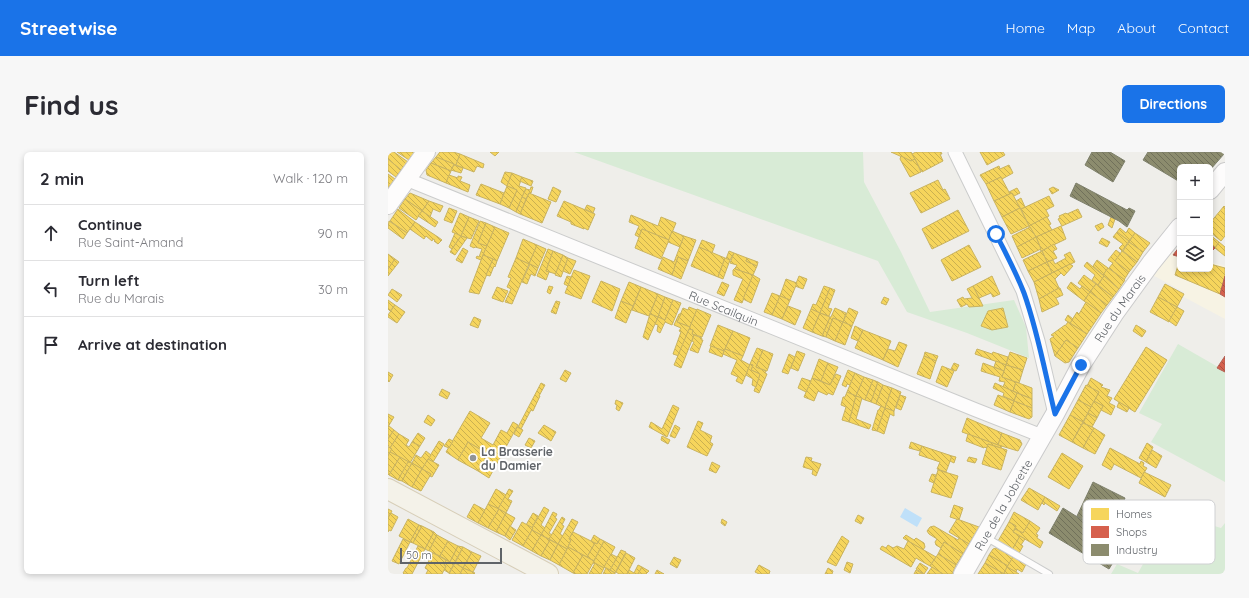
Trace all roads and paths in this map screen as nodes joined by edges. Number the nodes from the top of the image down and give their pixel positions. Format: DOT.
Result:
graph roads {
  1 [pos="426,152"];
  2 [pos="955,152"];
  3 [pos="1225,172"];
  4 [pos="406,179"];
  5 [pos="1213,186"];
  6 [pos="388,204"];
  7 [pos="1177,231"];
  8 [pos="1055,414"];
  9 [pos="1042,436"];
  10 [pos="388,489"];
  11 [pos="985,537"];
  12 [pos="548,574"];
  13 [pos="963,574"];
  14 [pos="1049,574"];
  1 -- 4 [label="street"];
  2 -- 8 [label="street"];
  3 -- 5 [label="street"];
  4 -- 6 [label="street"];
  4 -- 9 [label="street, Rue Scailquin"];
  7 -- 8 [label="street, Rue du Marais"];
  8 -- 9 [label="street, Rue du Marais"];
  9 -- 11 [label="street, Rue de la Jobrette"];
  10 -- 12 [label="main road"];
  11 -- 13 [label="street, Rue de la Jobrette"];
  11 -- 14 [label="lane"];
}
